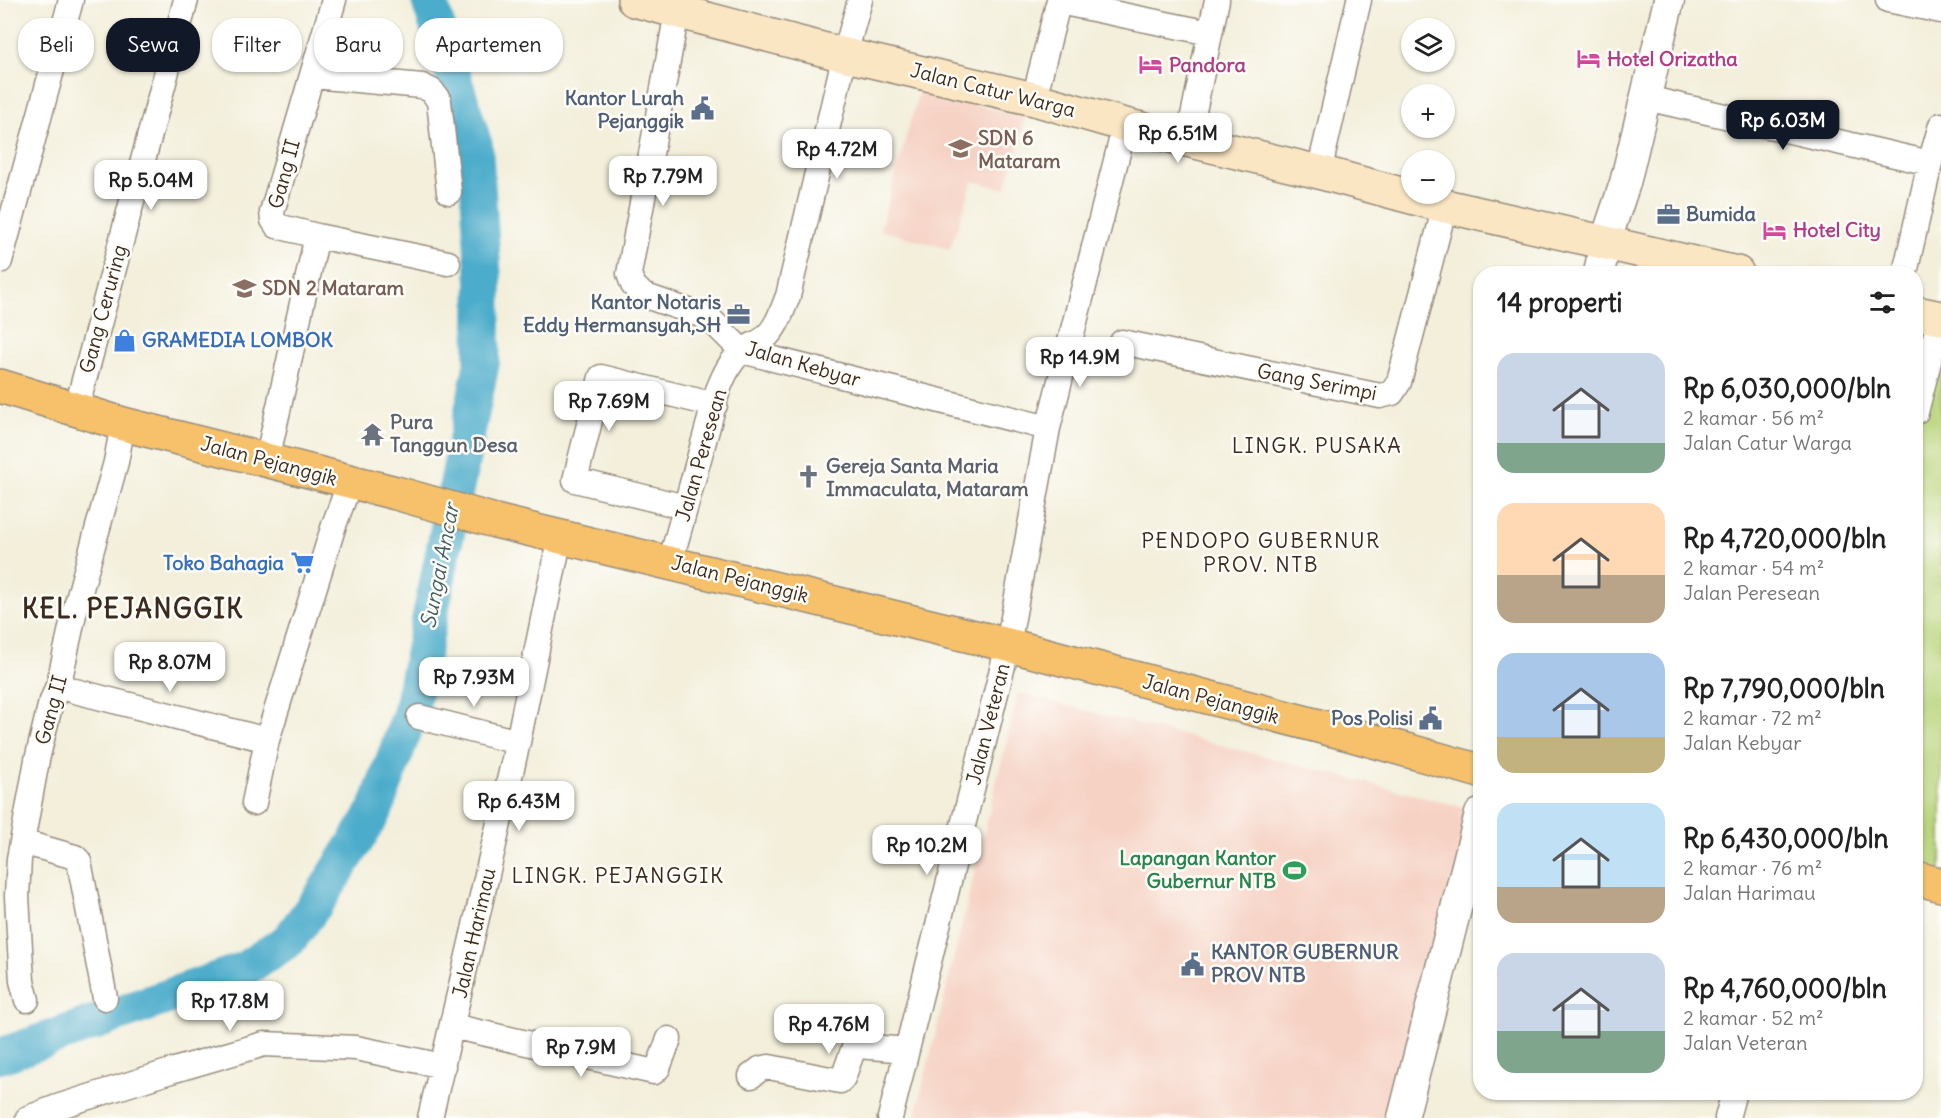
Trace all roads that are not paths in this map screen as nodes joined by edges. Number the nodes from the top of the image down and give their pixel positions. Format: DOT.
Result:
graph roads {
  1 [pos="71,0"];
  2 [pos="186,0"];
  3 [pos="334,0"];
  4 [pos="634,0"];
  5 [pos="860,0"];
  6 [pos="1217,0"];
  7 [pos="1359,0"];
  8 [pos="1669,0"];
  9 [pos="1888,0"];
  10 [pos="1059,1"];
  11 [pos="1941,11"];
  12 [pos="677,12"];
  13 [pos="1210,33"];
  14 [pos="845,54"];
  15 [pos="313,76"];
  16 [pos="1646,98"];
  17 [pos="1034,99"];
  18 [pos="1125,125"];
  19 [pos="1941,125"];
  20 [pos="1188,140"];
  21 [pos="1930,163"];
  22 [pos="1319,172"];
  23 [pos="449,192"];
  24 [pos="1445,206"];
  25 [pos="317,236"];
  26 [pos="1602,258"];
  27 [pos="0,261"];
  28 [pos="447,263"];
  29 [pos="1674,266"];
  30 [pos="1907,266"];
  31 [pos="1932,316"];
  32 [pos="1122,342"];
  33 [pos="742,351"];
  34 [pos="1923,370"];
  35 [pos="0,386"];
  36 [pos="714,405"];
  37 [pos="76,410"];
  38 [pos="123,424"];
  39 [pos="1048,428"];
  40 [pos="267,460"];
  41 [pos="350,483"];
  42 [pos="685,507"];
  43 [pos="560,536"];
  44 [pos="670,562"];
  45 [pos="1008,645"];
  46 [pos="59,682"];
  47 [pos="419,717"];
  48 [pos="267,740"];
  49 [pos="518,742"];
  50 [pos="1473,769"];
  51 [pos="254,803"];
  52 [pos="22,842"];
  53 [pos="1473,842"];
  54 [pos="1923,880"];
  55 [pos="1941,885"];
  56 [pos="105,998"];
  57 [pos="27,1000"];
  58 [pos="452,1026"];
  59 [pos="669,1039"];
  60 [pos="907,1050"];
  61 [pos="443,1066"];
  62 [pos="751,1076"];
  63 [pos="1732,1100"];
  64 [pos="28,1118"];
  65 [pos="430,1118"];
  66 [pos="890,1118"];
  67 [pos="1404,1118"];
  68 [pos="1727,1118"];
  1 -- 27 [label="street"];
  2 -- 37 [label="street, Gang Ceruring"];
  3 -- 15 [label="street, Gang II"];
  4 -- 12 [label="main road, Jalan Catur Warga"];
  5 -- 14 [label="street, Jalan Peresean"];
  6 -- 13 [label="street"];
  7 -- 22 [label="street"];
  8 -- 16 [label="street"];
  9 -- 11 [label="street"];
  10 -- 13 [label="street"];
  10 -- 17 [label="street"];
  12 -- 14 [label="main road, Jalan Catur Warga"];
  12 -- 33 [label="street, Jalan Kebyar"];
  13 -- 20 [label="street"];
  14 -- 17 [label="main road, Jalan Catur Warga"];
  14 -- 33 [label="street, Jalan Peresean"];
  15 -- 23 [label="street"];
  15 -- 25 [label="street, Gang II"];
  16 -- 21 [label="street"];
  16 -- 26 [label="street"];
  17 -- 18 [label="main road, Jalan Catur Warga"];
  18 -- 20 [label="main road, Jalan Catur Warga"];
  18 -- 39 [label="street, Jalan Veteran"];
  19 -- 21 [label="street"];
  20 -- 22 [label="main road, Jalan Catur Warga"];
  21 -- 30 [label="street"];
  22 -- 24 [label="main road, Jalan Catur Warga"];
  24 -- 26 [label="main road, Jalan Catur Warga"];
  24 -- 32 [label="street, Gang Serimpi"];
  25 -- 28 [label="street"];
  25 -- 40 [label="street"];
  26 -- 29 [label="main road, Jalan Catur Warga"];
  31 -- 34 [label="street"];
  33 -- 36 [label="street, Jalan Peresean"];
  33 -- 39 [label="street, Jalan Kebyar"];
  35 -- 37 [label="main road, Jalan Pejanggik"];
  36 -- 42 [label="street, Jalan Peresean"];
  36 -- 42 [label="street"];
  37 -- 38 [label="main road, Jalan Pejanggik"];
  38 -- 40 [label="main road, Jalan Pejanggik"];
  38 -- 46 [label="street, Gang II"];
  39 -- 45 [label="street, Jalan Veteran"];
  40 -- 41 [label="main road, Jalan Pejanggik"];
  41 -- 43 [label="main road, Jalan Pejanggik"];
  41 -- 48 [label="street"];
  42 -- 44 [label="street, Jalan Peresean"];
  43 -- 44 [label="main road, Jalan Pejanggik"];
  43 -- 49 [label="street, Jalan Harimau"];
  44 -- 45 [label="main road, Jalan Pejanggik"];
  45 -- 50 [label="main road, Jalan Pejanggik"];
  45 -- 60 [label="street, Jalan Veteran"];
  46 -- 48 [label="street"];
  46 -- 52 [label="street, Gang II"];
  47 -- 49 [label="street"];
  48 -- 51 [label="street"];
  49 -- 58 [label="street, Jalan Harimau"];
  52 -- 56 [label="street"];
  52 -- 57 [label="street, Gang II"];
  53 -- 67 [label="street"];
  54 -- 55 [label="main road"];
  58 -- 59 [label="street"];
  58 -- 61 [label="street, Jalan Harimau"];
  60 -- 62 [label="street"];
  60 -- 66 [label="street, Jalan Veteran"];
  61 -- 64 [label="street"];
  61 -- 65 [label="street, Jalan Harimau"];
  63 -- 68 [label="street"];
}
